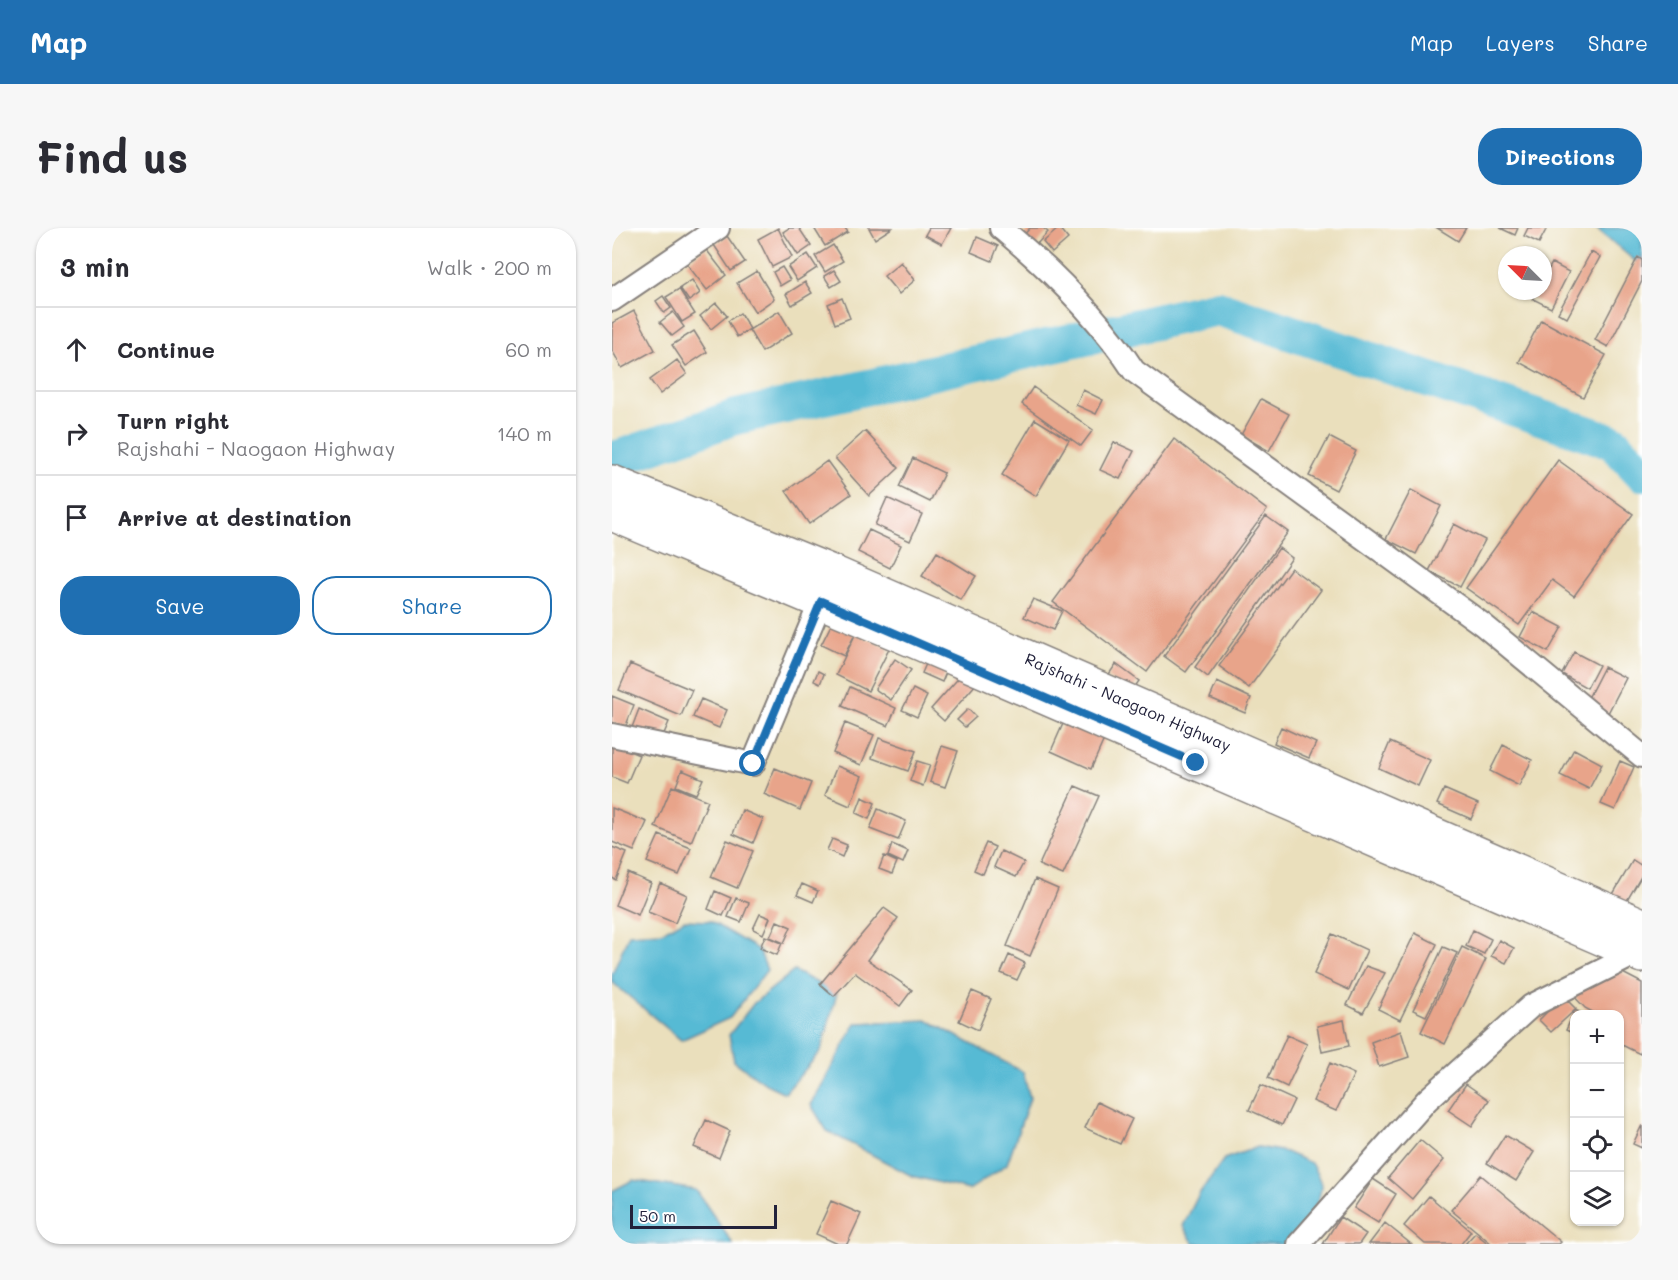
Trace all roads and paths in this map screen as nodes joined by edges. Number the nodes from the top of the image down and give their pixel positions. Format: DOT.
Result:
graph roads {
  1 [pos="718,228"];
  2 [pos="1001,228"];
  3 [pos="612,300"];
  4 [pos="612,482"];
  5 [pos="633,512"];
  6 [pos="821,601"];
  7 [pos="612,735"];
  8 [pos="1202,749"];
  9 [pos="1642,756"];
  10 [pos="1640,945"];
  11 [pos="1299,1244"];
  1 -- 3 [label="street"];
  2 -- 9 [label="street"];
  4 -- 5 [label="main road, Rajshahi - Naogaon Highway"];
  5 -- 6 [label="main road, Rajshahi - Naogaon Highway"];
  5 -- 8 [label="main road, Rajshahi - Naogaon Highway"];
  6 -- 7 [label="street"];
  6 -- 8 [label="main road, Rajshahi - Naogaon Highway"];
  8 -- 10 [label="main road, Rajshahi - Naogaon Highway"];
  10 -- 11 [label="street"];
}
